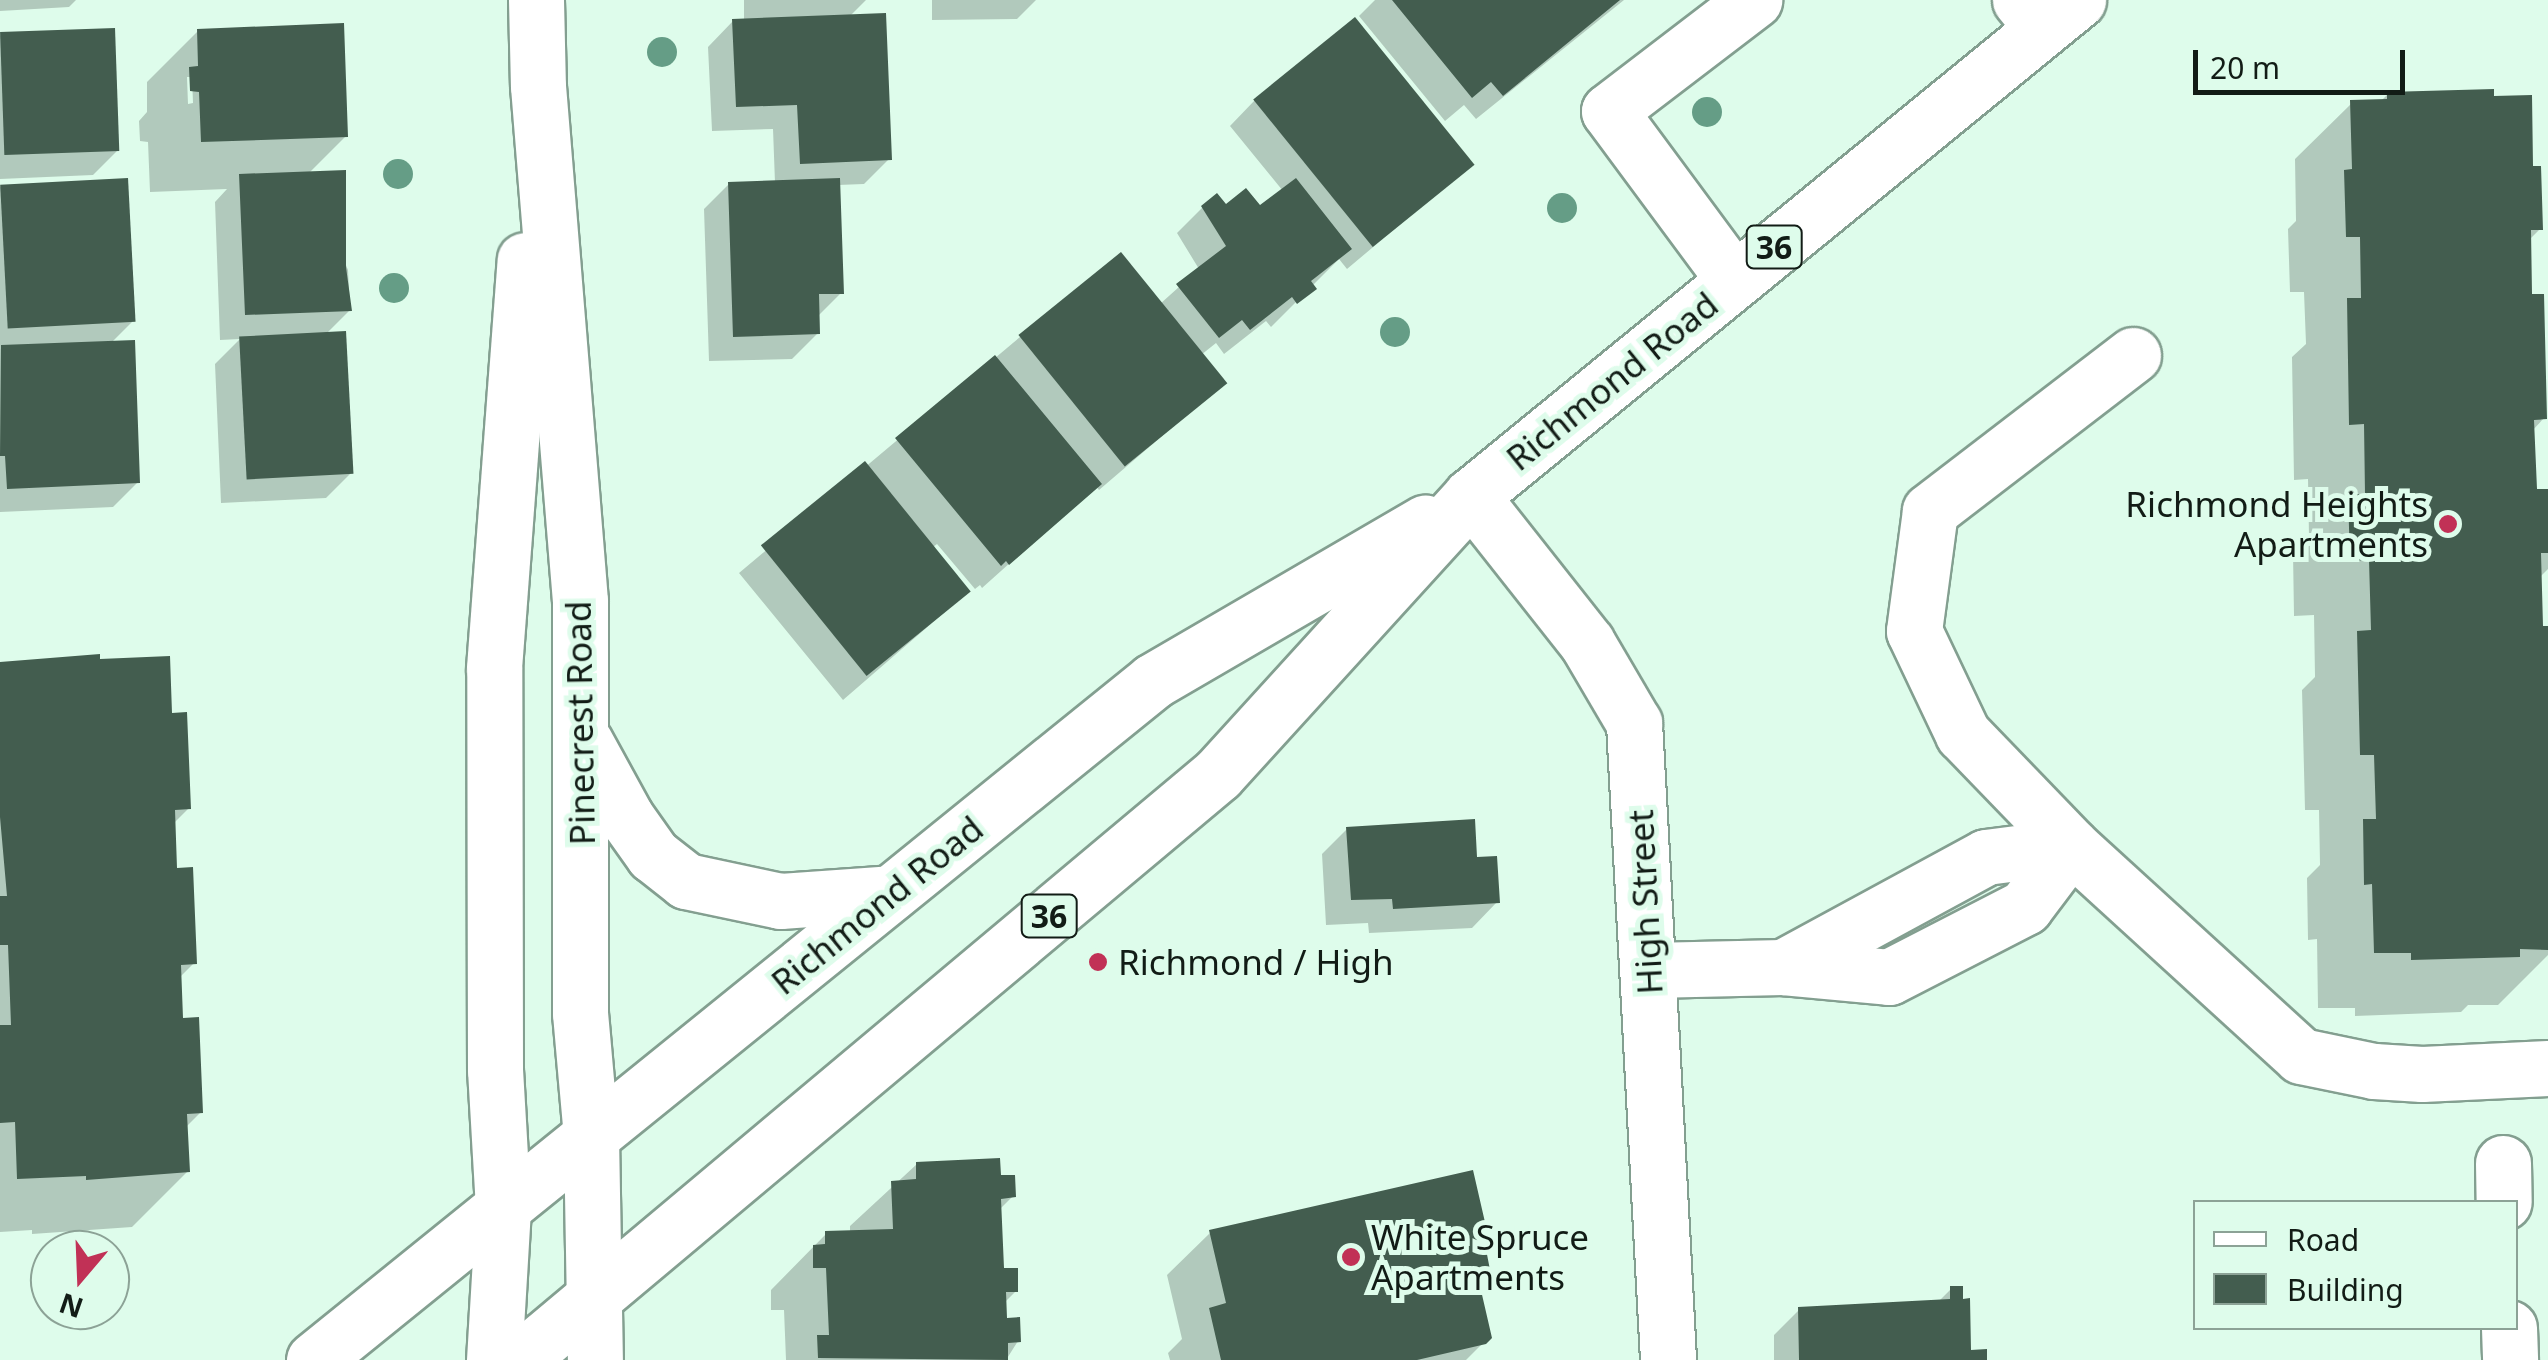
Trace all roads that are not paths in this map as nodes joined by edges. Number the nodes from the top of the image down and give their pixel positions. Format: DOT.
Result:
graph roads {
  1 [pos="536,0"];
  2 [pos="1754,0"];
  3 [pos="2047,9"];
  4 [pos="538,86"];
  5 [pos="1734,280"];
  6 [pos="2133,355"];
  7 [pos="1471,496"];
  8 [pos="582,736"];
  9 [pos="2071,846"];
  10 [pos="891,893"];
  11 [pos="1650,970"];
  12 [pos="2548,1068"];
  13 [pos="591,1136"];
  14 [pos="503,1208"];
  15 [pos="592,1300"];
  16 [pos="2509,1330"];
  17 [pos="314,1360"];
  18 [pos="494,1360"];
  19 [pos="519,1360"];
  20 [pos="595,1360"];
  21 [pos="1668,1360"];
  22 [pos="2510,1360"];
  1 -- 4 [label="main road, Pinecrest Road"];
  2 -- 5 [label="main road"];
  3 -- 5 [label="main road, Richmond Road / 36"];
  4 -- 8 [label="main road, Pinecrest Road"];
  4 -- 14 [label="main road, Pinecrest Road"];
  5 -- 7 [label="main road, Richmond Road / 36"];
  6 -- 9 [label="main road"];
  7 -- 10 [label="main road, Richmond Road / 36"];
  7 -- 11 [label="main road, High Street"];
  7 -- 15 [label="main road, Richmond Road / 36"];
  8 -- 10 [label="main road"];
  8 -- 13 [label="main road, Pinecrest Road"];
  9 -- 11 [label="main road"];
  9 -- 12 [label="main road"];
  10 -- 13 [label="main road, Richmond Road / 36"];
  11 -- 21 [label="main road, High Street"];
  13 -- 14 [label="main road, Richmond Road / 36"];
  13 -- 15 [label="main road, Pinecrest Road"];
  14 -- 17 [label="main road, Richmond Road / 36"];
  14 -- 18 [label="main road, Pinecrest Road"];
  15 -- 19 [label="main road, Richmond Road / 36"];
  15 -- 20 [label="main road, Pinecrest Road"];
  16 -- 22 [label="main road"];
}
